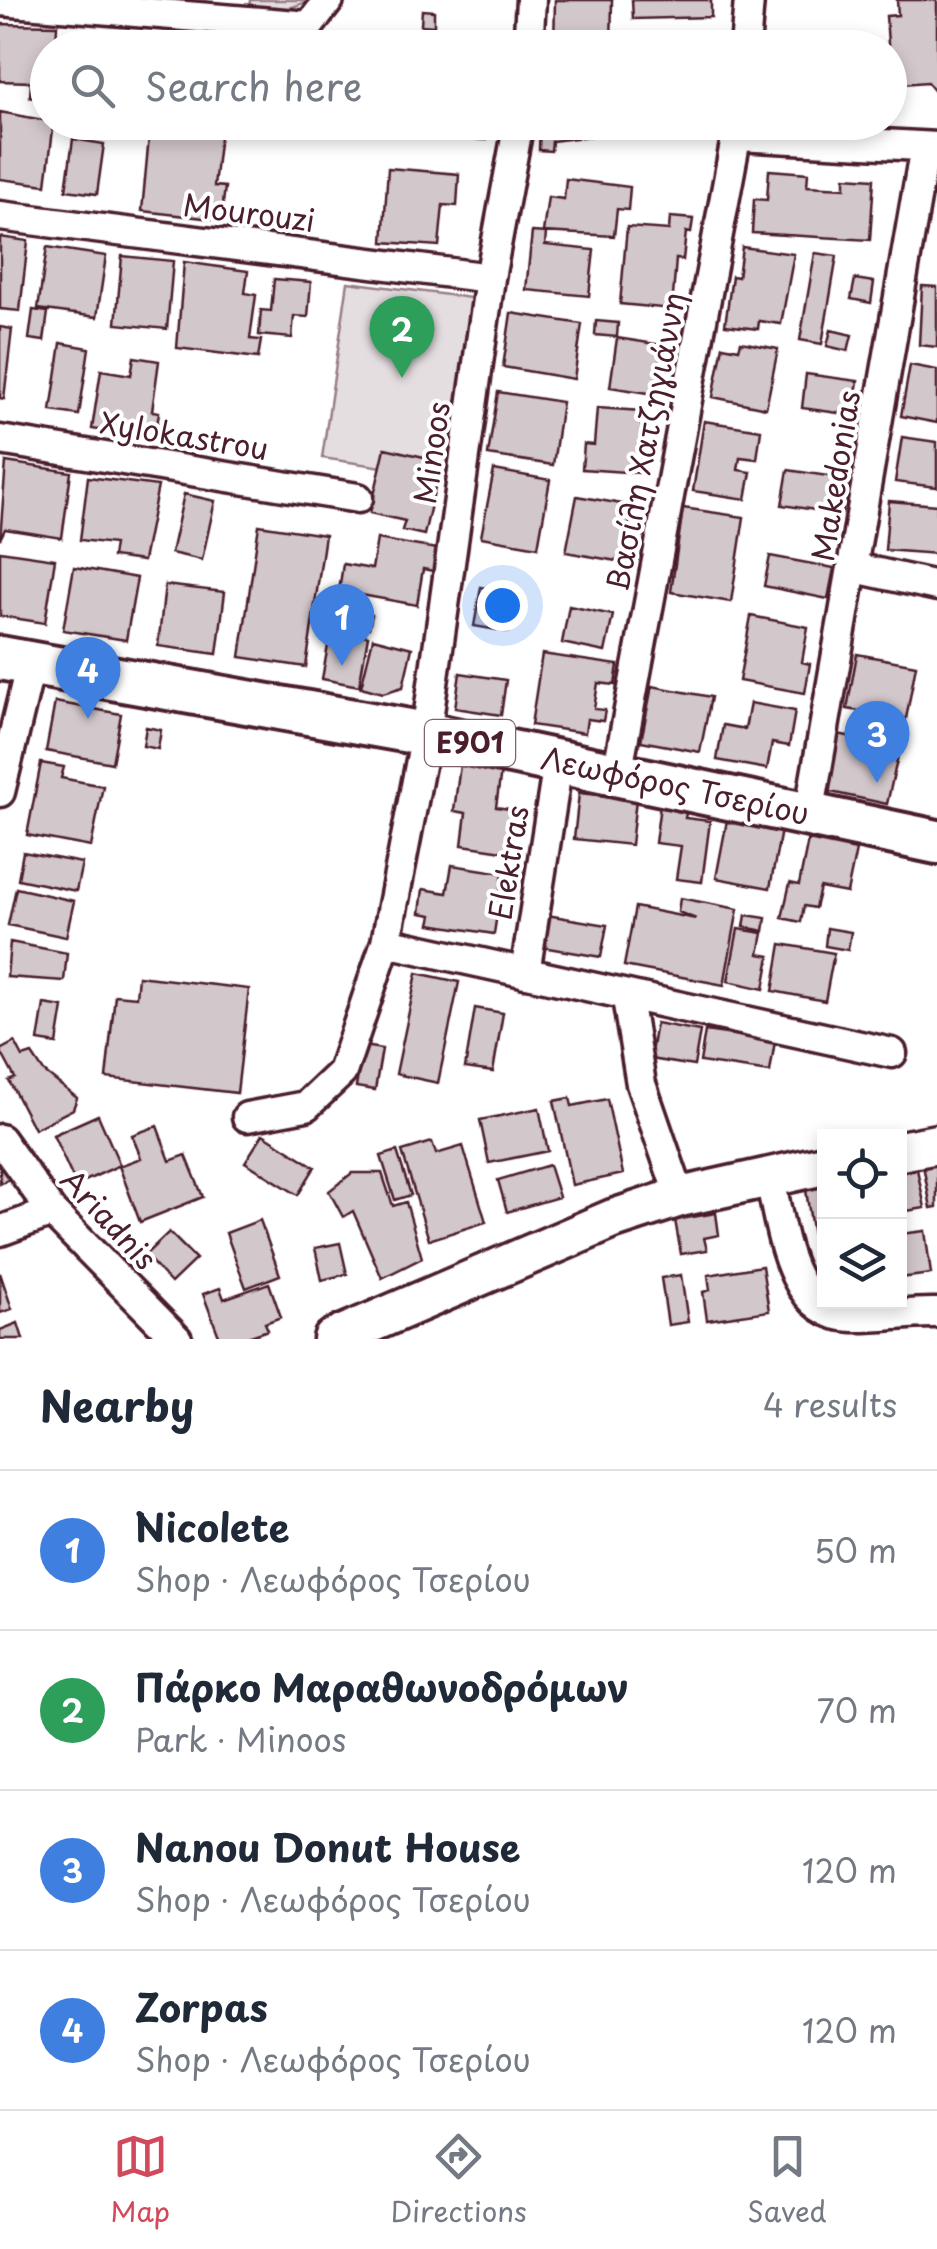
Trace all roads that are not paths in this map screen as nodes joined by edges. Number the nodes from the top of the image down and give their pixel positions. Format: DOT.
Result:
graph roads {
  1 [pos="0,0"];
  2 [pos="530,0"];
  3 [pos="749,0"];
  4 [pos="327,3"];
  5 [pos="529,30"];
  6 [pos="746,30"];
  7 [pos="516,140"];
  8 [pos="737,140"];
  9 [pos="856,140"];
  10 [pos="931,147"];
  11 [pos="0,216"];
  12 [pos="490,278"];
  13 [pos="0,440"];
  14 [pos="358,498"];
  15 [pos="855,568"];
  16 [pos="937,586"];
  17 [pos="16,661"];
  18 [pos="426,734"];
  19 [pos="558,763"];
  20 [pos="616,774"];
  21 [pos="0,792"];
  22 [pos="809,815"];
  23 [pos="937,842"];
  24 [pos="386,942"];
  25 [pos="525,973"];
  26 [pos="626,998"];
  27 [pos="892,1053"];
  28 [pos="246,1116"];
  29 [pos="0,1139"];
  30 [pos="937,1144"];
  31 [pos="907,1150"];
  32 [pos="817,1165"];
  33 [pos="768,1175"];
  34 [pos="680,1197"];
  35 [pos="52,1212"];
  36 [pos="0,1231"];
  37 [pos="937,1313"];
  38 [pos="177,1339"];
  39 [pos="333,1339"];
  1 -- 4 [label="street"];
  2 -- 5 [label="street"];
  3 -- 6 [label="street"];
  7 -- 12 [label="street, Minoos"];
  8 -- 20 [label="street, Βασίλη Χατζηγιάννη"];
  9 -- 10 [label="street"];
  10 -- 15 [label="street, Makedonias"];
  11 -- 12 [label="street, Mourouzi"];
  12 -- 18 [label="street, Minoos"];
  13 -- 14 [label="street, Xylokastrou"];
  15 -- 16 [label="street"];
  15 -- 22 [label="street, Makedonias"];
  17 -- 18 [label="main road, Λεωφόρος Τσερίου / E901"];
  17 -- 21 [label="street"];
  18 -- 19 [label="main road, Λεωφόρος Τσερίου / E901"];
  18 -- 24 [label="street, Minoos"];
  19 -- 20 [label="main road, Λεωφόρος Τσερίου / E901"];
  19 -- 25 [label="street, Elektras"];
  20 -- 22 [label="main road, Λεωφόρος Τσερίου / E901"];
  22 -- 23 [label="main road, Λεωφόρος Τσερίου / E901"];
  24 -- 25 [label="street"];
  24 -- 28 [label="street, Minoos"];
  25 -- 26 [label="street"];
  26 -- 27 [label="street"];
  26 -- 34 [label="street"];
  29 -- 35 [label="street, Ariadnis"];
  30 -- 31 [label="street"];
  32 -- 33 [label="street"];
  33 -- 34 [label="street"];
  33 -- 37 [label="street"];
  34 -- 39 [label="street"];
  35 -- 36 [label="street"];
  35 -- 38 [label="street, Ariadnis"];
}
